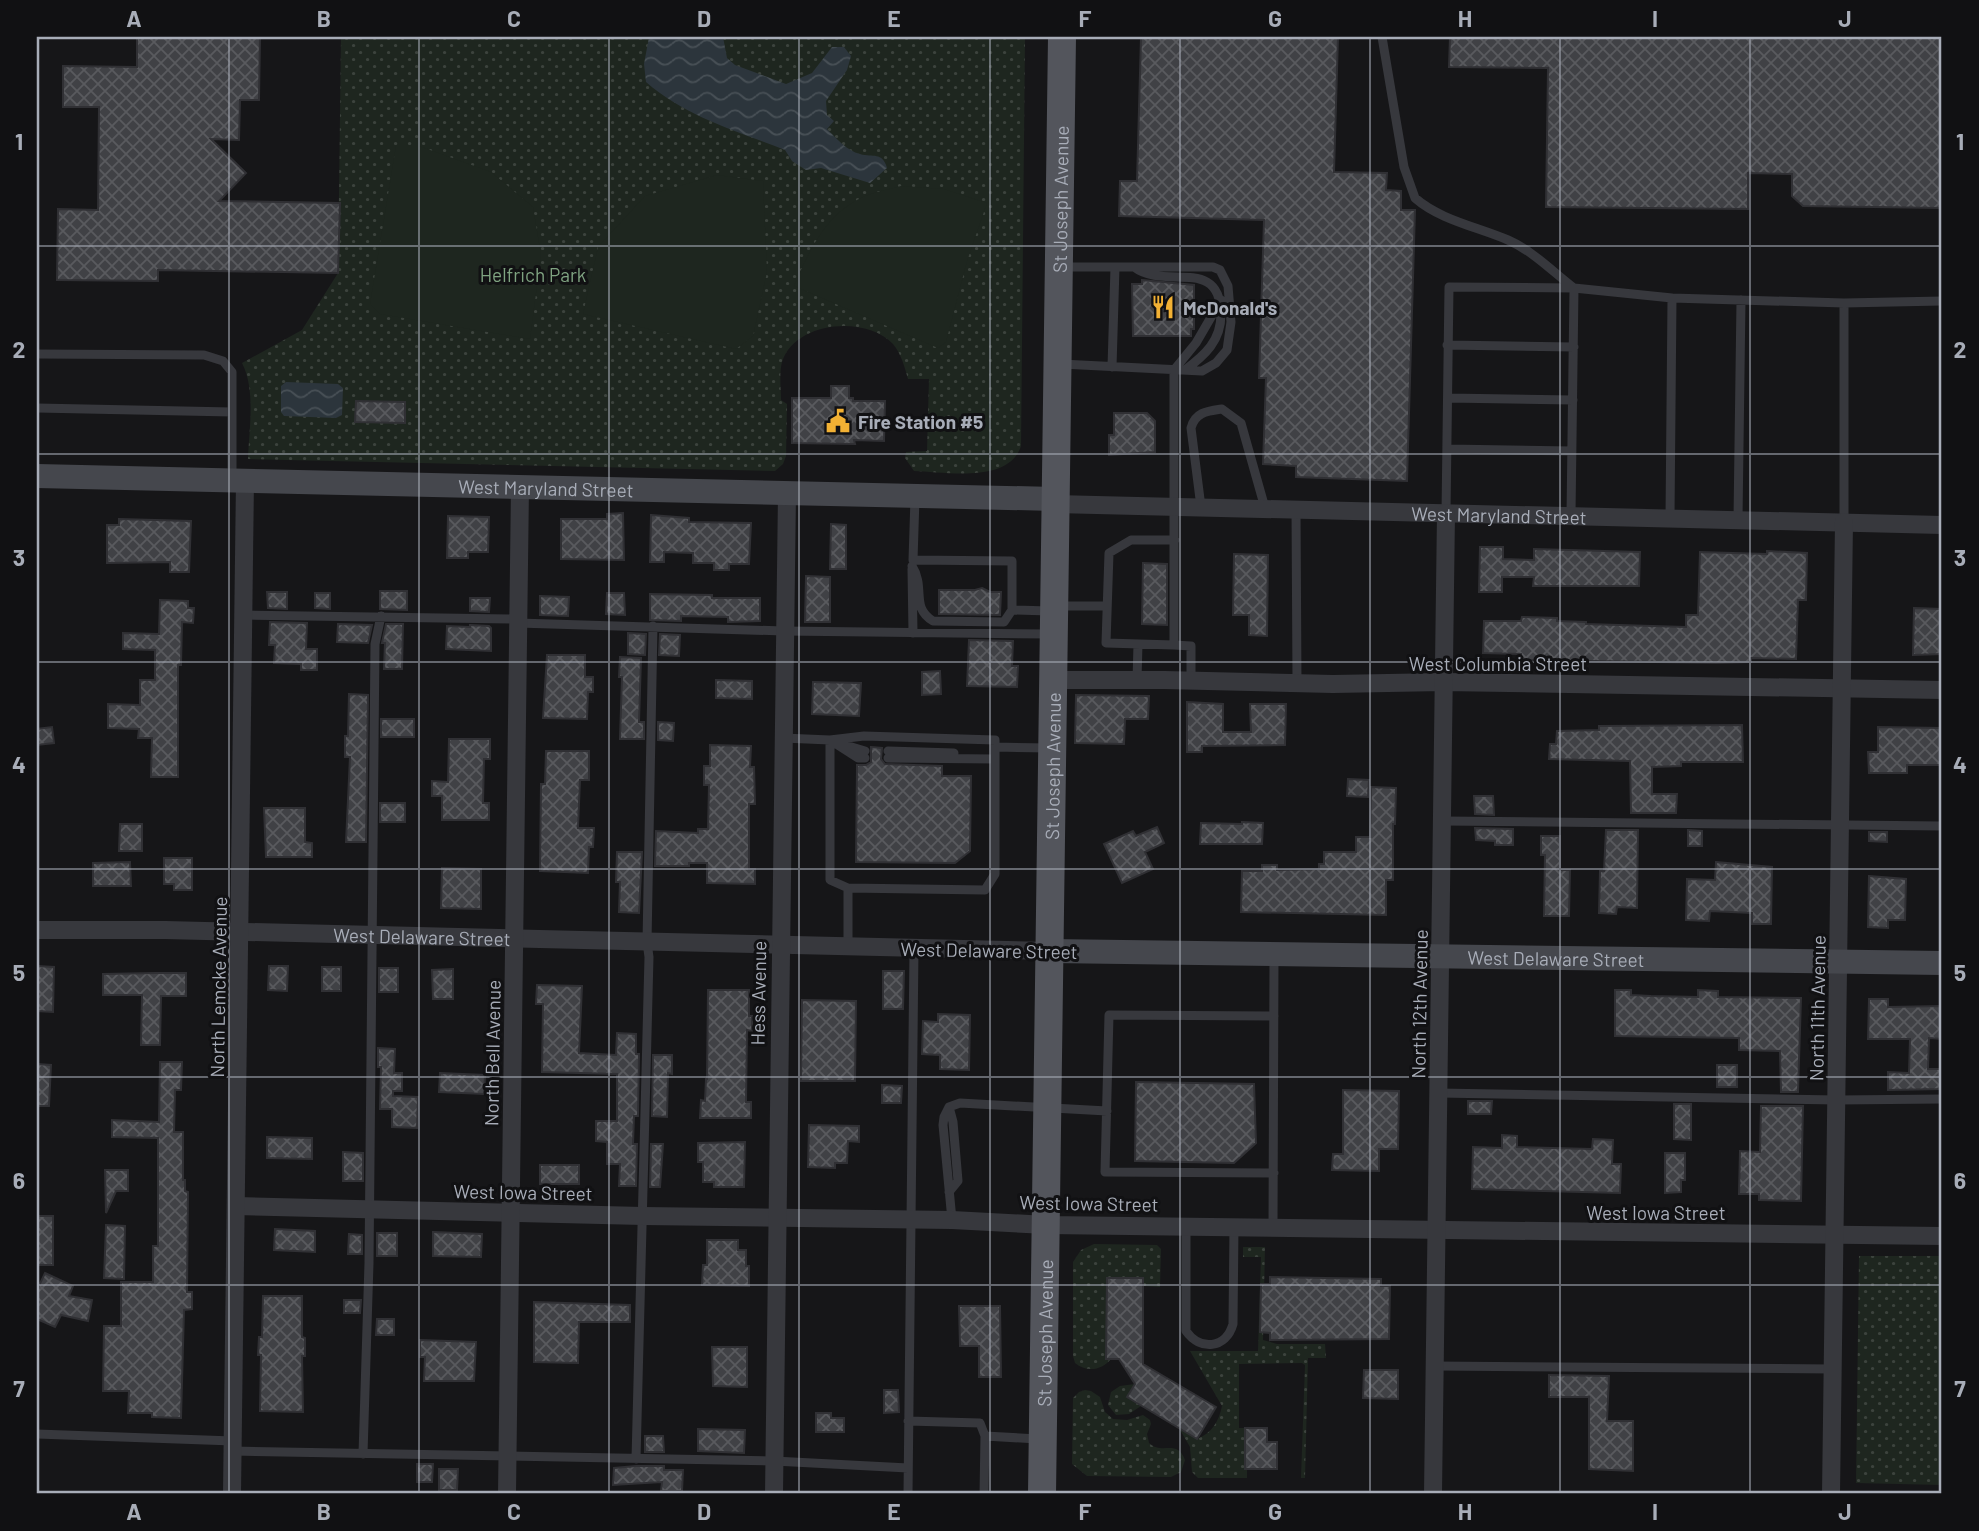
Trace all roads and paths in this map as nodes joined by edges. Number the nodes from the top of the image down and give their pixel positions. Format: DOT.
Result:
graph roads {
  1 [pos="1062,37"];
  2 [pos="1382,37"];
  3 [pos="1058,267"];
  4 [pos="1115,267"];
  5 [pos="1134,267"];
  6 [pos="1573,288"];
  7 [pos="1672,298"];
  8 [pos="1221,300"];
  9 [pos="1741,300"];
  10 [pos="1942,301"];
  11 [pos="1844,303"];
  12 [pos="1447,345"];
  13 [pos="1573,347"];
  14 [pos="37,354"];
  15 [pos="1057,364"];
  16 [pos="1112,367"];
  17 [pos="1174,370"];
  18 [pos="1185,370"];
  19 [pos="1448,398"];
  20 [pos="1573,400"];
  21 [pos="37,408"];
  22 [pos="232,412"];
  23 [pos="1448,449"];
  24 [pos="1572,452"];
  25 [pos="37,476"];
  26 [pos="238,480"];
  27 [pos="520,487"];
  28 [pos="787,493"];
  29 [pos="915,496"];
  30 [pos="1055,501"];
  31 [pos="1175,506"];
  32 [pos="1201,507"];
  33 [pos="1265,508"];
  34 [pos="1296,509"];
  35 [pos="1446,513"];
  36 [pos="1571,515"];
  37 [pos="1670,517"];
  38 [pos="1738,519"];
  39 [pos="1844,522"];
  40 [pos="1942,525"];
  41 [pos="1175,540"];
  42 [pos="913,563"];
  43 [pos="1107,606"];
  44 [pos="1012,610"];
  45 [pos="243,615"];
  46 [pos="381,616"];
  47 [pos="1054,617"];
  48 [pos="518,621"];
  49 [pos="653,626"];
  50 [pos="785,631"];
  51 [pos="913,633"];
  52 [pos="1138,644"];
  53 [pos="1174,645"];
  54 [pos="1052,680"];
  55 [pos="1137,680"];
  56 [pos="1191,681"];
  57 [pos="1443,682"];
  58 [pos="1297,683"];
  59 [pos="1842,690"];
  60 [pos="1942,690"];
  61 [pos="783,738"];
  62 [pos="830,740"];
  63 [pos="1052,748"];
  64 [pos="995,750"];
  65 [pos="865,754"];
  66 [pos="888,754"];
  67 [pos="1443,821"];
  68 [pos="1840,824"];
  69 [pos="1942,826"];
  70 [pos="848,888"];
  71 [pos="37,930"];
  72 [pos="240,932"];
  73 [pos="373,935"];
  74 [pos="515,939"];
  75 [pos="647,942"];
  76 [pos="780,946"];
  77 [pos="848,947"];
  78 [pos="914,948"];
  79 [pos="1050,951"];
  80 [pos="1274,955"];
  81 [pos="1441,956"];
  82 [pos="1839,961"];
  83 [pos="1942,963"];
  84 [pos="1274,1016"];
  85 [pos="1439,1093"];
  86 [pos="1942,1099"];
  87 [pos="1836,1100"];
  88 [pos="1048,1108"];
  89 [pos="1107,1111"];
  90 [pos="1273,1173"];
  91 [pos="236,1206"];
  92 [pos="369,1209"];
  93 [pos="510,1212"];
  94 [pos="643,1216"];
  95 [pos="777,1218"];
  96 [pos="952,1220"];
  97 [pos="912,1221"];
  98 [pos="1047,1224"];
  99 [pos="1186,1225"];
  100 [pos="1234,1226"];
  101 [pos="1273,1226"];
  102 [pos="1436,1229"];
  103 [pos="1834,1234"];
  104 [pos="1942,1236"];
  105 [pos="1435,1366"];
  106 [pos="1832,1369"];
  107 [pos="908,1421"];
  108 [pos="37,1434"];
  109 [pos="985,1436"];
  110 [pos="1043,1439"];
  111 [pos="233,1446"];
  112 [pos="363,1454"];
  113 [pos="508,1457"];
  114 [pos="636,1459"];
  115 [pos="774,1461"];
  116 [pos="908,1468"];
  117 [pos="232,1494"];
  118 [pos="507,1494"];
  119 [pos="774,1494"];
  120 [pos="908,1494"];
  121 [pos="984,1494"];
  122 [pos="1042,1494"];
  123 [pos="1433,1494"];
  124 [pos="1831,1494"];
  1 -- 3 [label="main road, St Joseph Avenue"];
  2 -- 6 [label="lane"];
  3 -- 4 [label="lane"];
  3 -- 15 [label="main road, St Joseph Avenue"];
  4 -- 5 [label="lane"];
  4 -- 16 [label="lane"];
  5 -- 8 [label="lane"];
  5 -- 18 [label="lane"];
  6 -- 7 [label="lane"];
  6 -- 12 [label="lane"];
  6 -- 13 [label="lane"];
  7 -- 9 [label="lane"];
  7 -- 37 [label="lane"];
  8 -- 17 [label="lane"];
  8 -- 18 [label="lane"];
  9 -- 11 [label="lane"];
  9 -- 38 [label="lane"];
  10 -- 11 [label="lane"];
  11 -- 39 [label="lane"];
  12 -- 13 [label="lane"];
  12 -- 19 [label="lane"];
  13 -- 20 [label="lane"];
  14 -- 22 [label="lane"];
  15 -- 16 [label="lane"];
  15 -- 30 [label="main road, St Joseph Avenue"];
  16 -- 17 [label="lane"];
  17 -- 18 [label="lane"];
  17 -- 31 [label="lane"];
  19 -- 20 [label="lane"];
  19 -- 23 [label="lane"];
  20 -- 24 [label="lane"];
  21 -- 22 [label="lane"];
  22 -- 26 [label="lane"];
  23 -- 24 [label="lane"];
  23 -- 35 [label="lane"];
  24 -- 36 [label="lane"];
  25 -- 26 [label="street, West Maryland Street"];
  26 -- 27 [label="street, West Maryland Street"];
  26 -- 45 [label="street, North Lemcke Avenue"];
  27 -- 28 [label="street, West Maryland Street"];
  27 -- 48 [label="street, North Bell Avenue"];
  28 -- 29 [label="street, West Maryland Street"];
  28 -- 50 [label="street, Hess Avenue"];
  29 -- 30 [label="street, West Maryland Street"];
  29 -- 42 [label="lane"];
  30 -- 31 [label="street, West Maryland Street"];
  30 -- 47 [label="main road, St Joseph Avenue"];
  31 -- 32 [label="street, West Maryland Street"];
  31 -- 41 [label="lane"];
  32 -- 33 [label="street, West Maryland Street"];
  32 -- 33 [label="lane"];
  33 -- 34 [label="street, West Maryland Street"];
  34 -- 35 [label="street, West Maryland Street"];
  34 -- 58 [label="lane"];
  35 -- 36 [label="street, West Maryland Street"];
  35 -- 57 [label="street, North 12th Avenue"];
  36 -- 37 [label="street, West Maryland Street"];
  37 -- 38 [label="street, West Maryland Street"];
  38 -- 39 [label="street, West Maryland Street"];
  39 -- 40 [label="street, West Maryland Street"];
  39 -- 59 [label="street, North 11th Avenue"];
  41 -- 43 [label="lane"];
  41 -- 53 [label="lane"];
  42 -- 44 [label="lane"];
  42 -- 44 [label="lane"];
  42 -- 51 [label="lane"];
  43 -- 47 [label="lane"];
  43 -- 52 [label="lane"];
  44 -- 47 [label="lane"];
  45 -- 46 [label="lane"];
  45 -- 72 [label="street, North Lemcke Avenue"];
  46 -- 48 [label="lane"];
  46 -- 73 [label="lane"];
  47 -- 51 [label="lane"];
  47 -- 54 [label="main road, St Joseph Avenue"];
  48 -- 49 [label="lane"];
  48 -- 74 [label="street, North Bell Avenue"];
  49 -- 50 [label="lane"];
  49 -- 75 [label="lane"];
  50 -- 51 [label="lane"];
  50 -- 61 [label="street, Hess Avenue"];
  52 -- 53 [label="lane"];
  52 -- 55 [label="lane"];
  53 -- 56 [label="lane"];
  54 -- 55 [label="street, West Columbia Street"];
  54 -- 63 [label="main road, St Joseph Avenue"];
  55 -- 56 [label="street, West Columbia Street"];
  56 -- 58 [label="street, West Columbia Street"];
  57 -- 58 [label="street, West Columbia Street"];
  57 -- 59 [label="street, West Columbia Street"];
  57 -- 67 [label="street, North 12th Avenue"];
  59 -- 60 [label="street, West Columbia Street"];
  59 -- 68 [label="street, North 11th Avenue"];
  61 -- 62 [label="lane"];
  61 -- 76 [label="street, Hess Avenue"];
  62 -- 64 [label="lane"];
  62 -- 65 [label="lane"];
  62 -- 70 [label="lane"];
  63 -- 64 [label="lane"];
  63 -- 79 [label="main road, St Joseph Avenue"];
  64 -- 66 [label="lane"];
  64 -- 70 [label="lane"];
  67 -- 68 [label="lane"];
  67 -- 81 [label="street, North 12th Avenue"];
  68 -- 69 [label="lane"];
  68 -- 82 [label="street, North 11th Avenue"];
  70 -- 77 [label="lane"];
  71 -- 72 [label="street, West Delaware Street"];
  72 -- 73 [label="street, West Delaware Street"];
  72 -- 91 [label="street, North Lemcke Avenue"];
  73 -- 74 [label="street, West Delaware Street"];
  73 -- 92 [label="lane"];
  74 -- 75 [label="street, West Delaware Street"];
  74 -- 93 [label="street, North Bell Avenue"];
  75 -- 76 [label="street, West Delaware Street"];
  75 -- 94 [label="lane"];
  76 -- 77 [label="street, West Delaware Street"];
  76 -- 95 [label="street, Hess Avenue"];
  77 -- 78 [label="street, West Delaware Street"];
  78 -- 79 [label="street, West Delaware Street"];
  78 -- 97 [label="lane"];
  79 -- 80 [label="street, West Delaware Street"];
  79 -- 88 [label="main road, St Joseph Avenue"];
  80 -- 81 [label="street, West Delaware Street"];
  80 -- 84 [label="lane"];
  81 -- 82 [label="street, West Delaware Street"];
  81 -- 85 [label="street, North 12th Avenue"];
  82 -- 83 [label="street, West Delaware Street"];
  82 -- 87 [label="street, North 11th Avenue"];
  84 -- 89 [label="lane"];
  84 -- 90 [label="lane"];
  85 -- 87 [label="lane"];
  85 -- 102 [label="street, North 12th Avenue"];
  86 -- 87 [label="lane"];
  87 -- 103 [label="street, North 11th Avenue"];
  88 -- 89 [label="lane"];
  88 -- 96 [label="lane"];
  88 -- 98 [label="main road, St Joseph Avenue"];
  89 -- 90 [label="lane"];
  90 -- 101 [label="lane"];
  91 -- 92 [label="street, West Iowa Street"];
  91 -- 111 [label="street, North Lemcke Avenue"];
  92 -- 93 [label="street, West Iowa Street"];
  92 -- 112 [label="lane"];
  93 -- 94 [label="street, West Iowa Street"];
  93 -- 113 [label="street, North Bell Avenue"];
  94 -- 95 [label="street, West Iowa Street"];
  94 -- 114 [label="lane"];
  95 -- 97 [label="street, West Iowa Street"];
  95 -- 115 [label="street, Hess Avenue"];
  96 -- 97 [label="street, West Iowa Street"];
  96 -- 98 [label="street, West Iowa Street"];
  97 -- 107 [label="lane"];
  98 -- 99 [label="street, West Iowa Street"];
  98 -- 110 [label="main road, St Joseph Avenue"];
  99 -- 100 [label="street, West Iowa Street"];
  99 -- 100 [label="lane"];
  100 -- 101 [label="street, West Iowa Street"];
  101 -- 102 [label="street, West Iowa Street"];
  102 -- 103 [label="street, West Iowa Street"];
  102 -- 105 [label="street, North 12th Avenue"];
  103 -- 104 [label="street, West Iowa Street"];
  103 -- 106 [label="street, North 11th Avenue"];
  105 -- 106 [label="lane"];
  105 -- 123 [label="street, North 12th Avenue"];
  106 -- 124 [label="street, North 11th Avenue"];
  107 -- 109 [label="lane"];
  107 -- 116 [label="lane"];
  108 -- 111 [label="lane"];
  109 -- 110 [label="lane"];
  109 -- 121 [label="lane"];
  110 -- 122 [label="main road, St Joseph Avenue"];
  111 -- 112 [label="lane"];
  111 -- 117 [label="street, North Lemcke Avenue"];
  112 -- 113 [label="lane"];
  113 -- 114 [label="lane"];
  113 -- 118 [label="street, North Bell Avenue"];
  114 -- 115 [label="lane"];
  115 -- 116 [label="lane"];
  115 -- 119 [label="street, Hess Avenue"];
  116 -- 120 [label="lane"];
}
